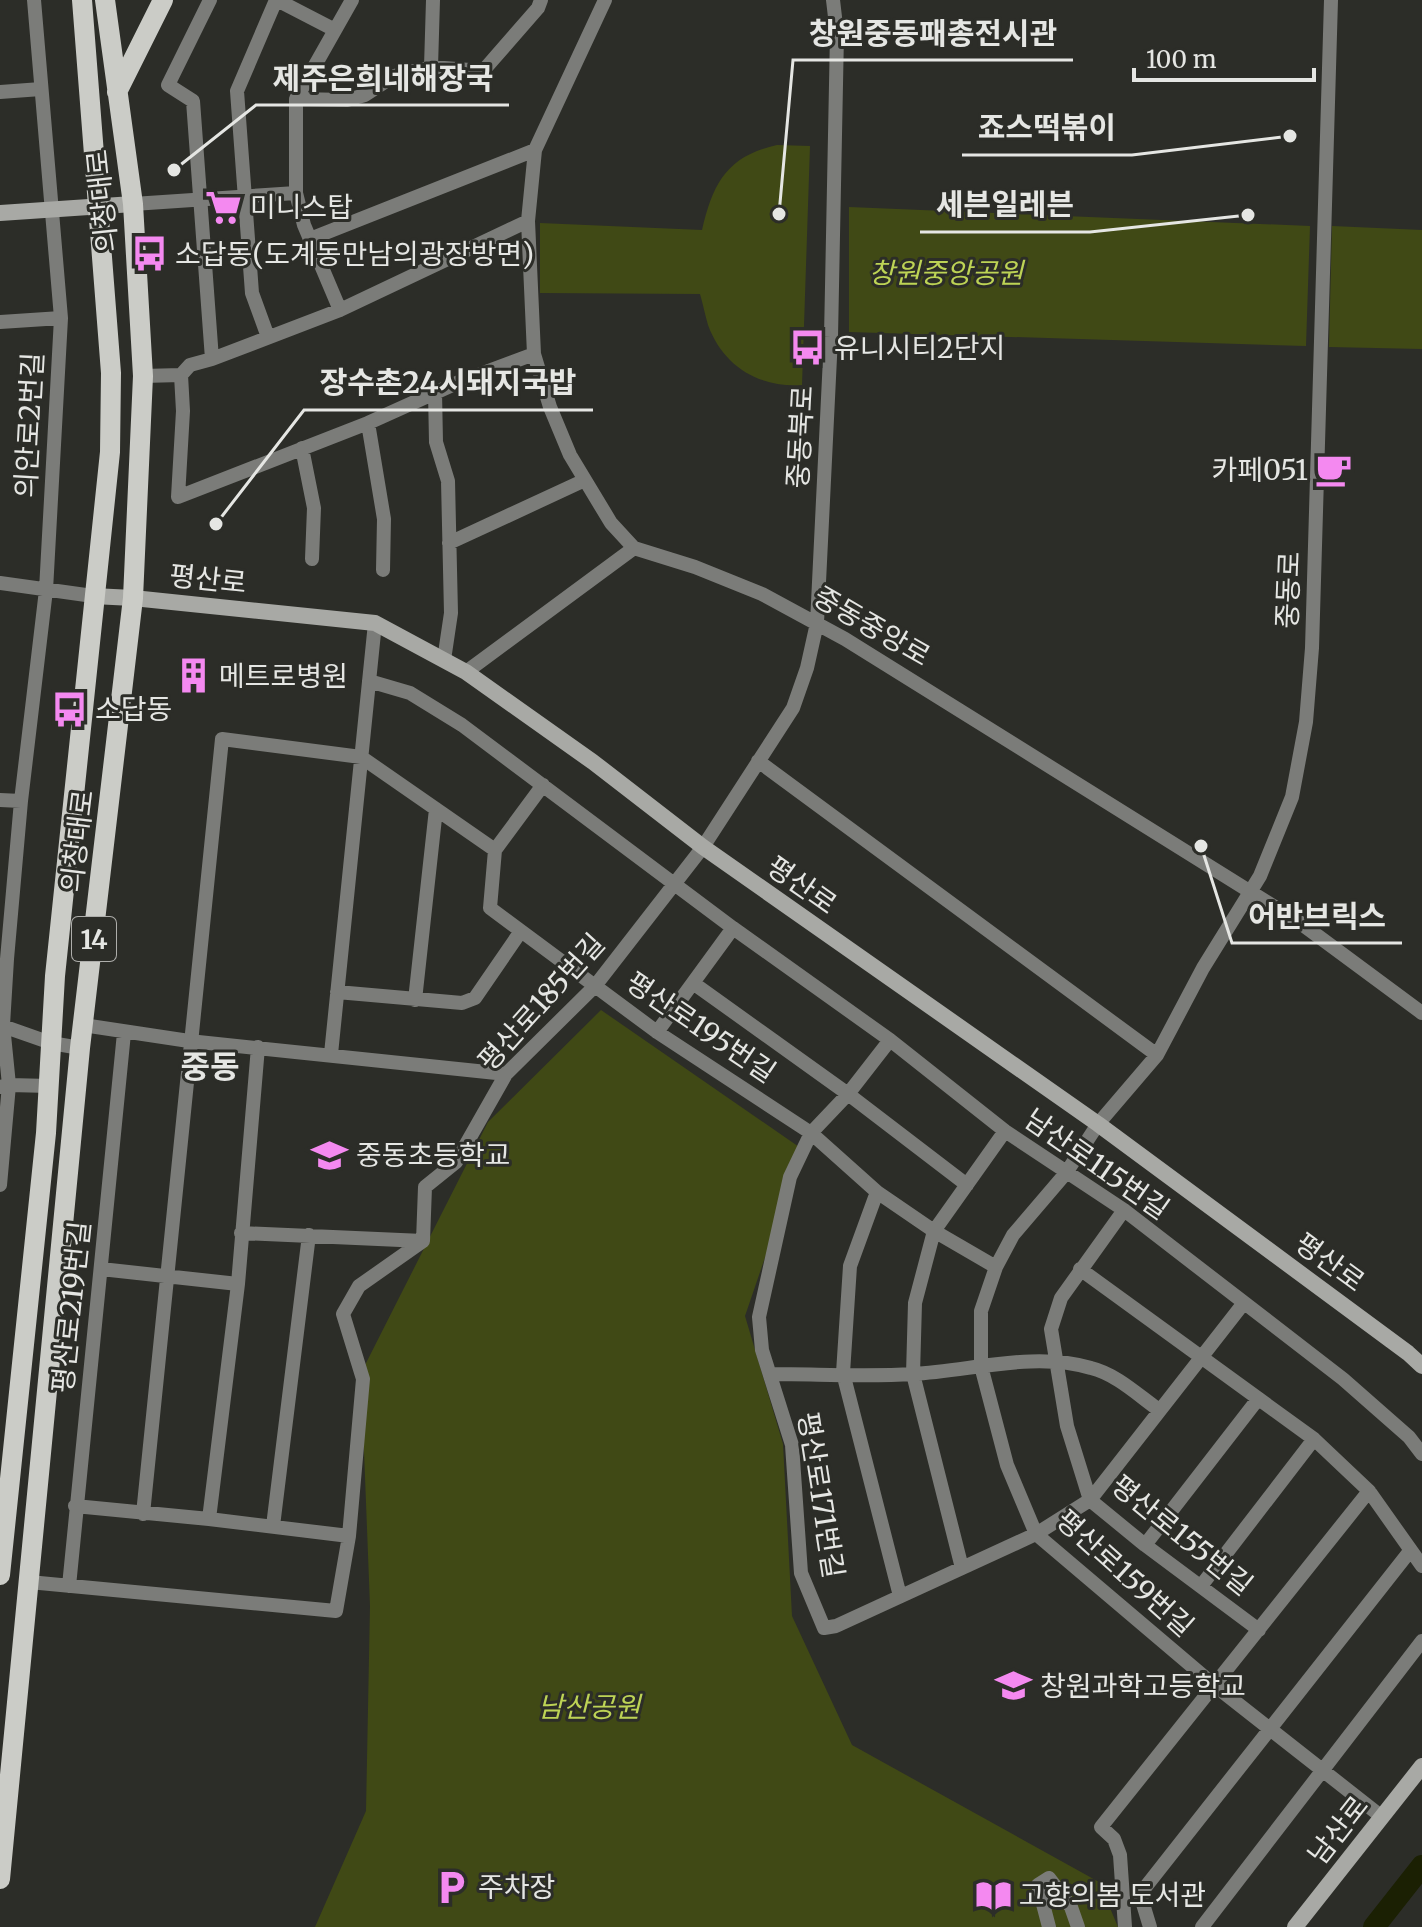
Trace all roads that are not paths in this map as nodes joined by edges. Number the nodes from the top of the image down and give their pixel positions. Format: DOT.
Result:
graph roads {
  1 [pos="34,0"];
  2 [pos="82,0"];
  3 [pos="105,0"];
  4 [pos="163,0"];
  5 [pos="210,0"];
  6 [pos="276,0"];
  7 [pos="352,0"];
  8 [pos="433,0"];
  9 [pos="541,0"];
  10 [pos="605,0"];
  11 [pos="833,0"];
  12 [pos="1331,0"];
  13 [pos="335,30"];
  14 [pos="431,67"];
  15 [pos="41,89"];
  16 [pos="0,92"];
  17 [pos="117,92"];
  18 [pos="296,99"];
  19 [pos="535,150"];
  20 [pos="296,193"];
  21 [pos="244,196"];
  22 [pos="201,199"];
  23 [pos="133,204"];
  24 [pos="98,206"];
  25 [pos="51,210"];
  26 [pos="0,213"];
  27 [pos="528,221"];
  28 [pos="310,239"];
  29 [pos="340,310"];
  30 [pos="61,318"];
  31 [pos="0,322"];
  32 [pos="268,337"];
  33 [pos="534,354"];
  34 [pos="212,359"];
  35 [pos="181,375"];
  36 [pos="143,376"];
  37 [pos="435,392"];
  38 [pos="368,423"];
  39 [pos="302,448"];
  40 [pos="585,480"];
  41 [pos="449,543"];
  42 [pos="634,548"];
  43 [pos="312,559"];
  44 [pos="383,570"];
  45 [pos="0,583"];
  46 [pos="46,590"];
  47 [pos="93,596"];
  48 [pos="133,598"];
  49 [pos="375,623"];
  50 [pos="817,623"];
  51 [pos="444,660"];
  52 [pos="466,672"];
  53 [pos="369,681"];
  54 [pos="361,757"];
  55 [pos="758,761"];
  56 [pos="543,785"];
  57 [pos="0,800"];
  58 [pos="21,801"];
  59 [pos="436,809"];
  60 [pos="703,847"];
  61 [pos="495,850"];
  62 [pos="675,884"];
  63 [pos="1250,893"];
  64 [pos="733,928"];
  65 [pos="521,931"];
  66 [pos="693,983"];
  67 [pos="595,986"];
  68 [pos="337,992"];
  69 [pos="415,1000"];
  70 [pos="1422,1013"];
  71 [pos="2,1025"];
  72 [pos="83,1025"];
  73 [pos="657,1032"];
  74 [pos="124,1033"];
  75 [pos="890,1040"];
  76 [pos="189,1041"];
  77 [pos="51,1043"];
  78 [pos="258,1047"];
  79 [pos="80,1048"];
  80 [pos="331,1054"];
  81 [pos="1157,1055"];
  82 [pos="506,1074"];
  83 [pos="4,1086"];
  84 [pos="50,1086"];
  85 [pos="848,1094"];
  86 [pos="1098,1124"];
  87 [pos="1005,1131"];
  88 [pos="811,1133"];
  89 [pos="1066,1173"];
  90 [pos="0,1185"];
  91 [pos="967,1185"];
  92 [pos="877,1192"];
  93 [pos="1124,1210"];
  94 [pos="934,1231"];
  95 [pos="241,1233"];
  96 [pos="309,1235"];
  97 [pos="423,1241"];
  98 [pos="996,1267"];
  99 [pos="101,1269"];
  100 [pos="1080,1269"];
  101 [pos="166,1278"];
  102 [pos="238,1284"];
  103 [pos="1243,1304"];
  104 [pos="1201,1357"];
  105 [pos="1055,1362"];
  106 [pos="981,1366"];
  107 [pos="1422,1366"];
  108 [pos="843,1373"];
  109 [pos="772,1374"];
  110 [pos="913,1374"];
  111 [pos="1258,1399"];
  112 [pos="1159,1410"];
  113 [pos="1314,1439"];
  114 [pos="1422,1454"];
  115 [pos="1369,1491"];
  116 [pos="1090,1500"];
  117 [pos="75,1506"];
  118 [pos="143,1514"];
  119 [pos="209,1519"];
  120 [pos="273,1526"];
  121 [pos="1036,1534"];
  122 [pos="349,1536"];
  123 [pos="1145,1545"];
  124 [pos="1410,1551"];
  125 [pos="0,1565"];
  126 [pos="1422,1566"];
  127 [pos="962,1568"];
  128 [pos="0,1575"];
  129 [pos="29,1582"];
  130 [pos="69,1586"];
  131 [pos="1201,1586"];
  132 [pos="900,1596"];
  133 [pos="1259,1630"];
  134 [pos="1422,1641"];
  135 [pos="1214,1685"];
  136 [pos="1268,1730"];
  137 [pos="1422,1766"];
  138 [pos="1322,1771"];
  139 [pos="1382,1817"];
  140 [pos="0,1879"];
  141 [pos="1049,1927"];
  142 [pos="1078,1927"];
  143 [pos="1125,1927"];
  144 [pos="1150,1927"];
  145 [pos="1202,1927"];
  146 [pos="1295,1927"];
  1 -- 15 [label="street, 의안로2번길"];
  2 -- 24 [label="main road, 의창대로 / 14"];
  3 -- 17 [label="main road, 의창대로 / 14"];
  4 -- 17 [label="main road"];
  5 -- 22 [label="street"];
  6 -- 13 [label="street"];
  6 -- 21 [label="street"];
  7 -- 13 [label="street"];
  8 -- 14 [label="street"];
  9 -- 14 [label="street"];
  10 -- 19 [label="street"];
  11 -- 50 [label="street, 중동북로"];
  12 -- 63 [label="street, 중동로"];
  13 -- 18 [label="street"];
  14 -- 18 [label="street"];
  15 -- 16 [label="street"];
  15 -- 25 [label="street, 의안로2번길"];
  17 -- 23 [label="main road, 의창대로 / 14"];
  18 -- 20 [label="street"];
  19 -- 27 [label="street"];
  19 -- 28 [label="street"];
  20 -- 21 [label="street"];
  20 -- 28 [label="street"];
  21 -- 22 [label="street"];
  21 -- 32 [label="street"];
  22 -- 23 [label="street"];
  22 -- 34 [label="street"];
  23 -- 24 [label="main road"];
  23 -- 36 [label="main road, 의창대로 / 14"];
  24 -- 25 [label="main road"];
  24 -- 47 [label="main road, 의창대로 / 14"];
  25 -- 26 [label="main road"];
  25 -- 30 [label="street, 의안로2번길"];
  27 -- 29 [label="street"];
  27 -- 33 [label="street"];
  28 -- 29 [label="street"];
  29 -- 32 [label="street"];
  30 -- 31 [label="street"];
  30 -- 46 [label="street, 의안로2번길"];
  32 -- 34 [label="street"];
  33 -- 37 [label="street"];
  33 -- 40 [label="street"];
  34 -- 35 [label="street"];
  35 -- 36 [label="street"];
  35 -- 39 [label="street"];
  36 -- 48 [label="main road, 의창대로 / 14"];
  37 -- 38 [label="street"];
  37 -- 41 [label="street"];
  38 -- 39 [label="street"];
  38 -- 44 [label="street"];
  39 -- 43 [label="street"];
  40 -- 41 [label="street"];
  40 -- 42 [label="street"];
  41 -- 51 [label="street"];
  42 -- 50 [label="street, 중동중앙로"];
  42 -- 52 [label="street"];
  45 -- 46 [label="street"];
  46 -- 47 [label="street"];
  46 -- 58 [label="street, 의안로2번길"];
  47 -- 48 [label="main road, 평산로"];
  47 -- 77 [label="main road, 의창대로 / 14"];
  48 -- 49 [label="main road, 평산로"];
  48 -- 72 [label="main road, 의창대로 / 14"];
  49 -- 51 [label="main road, 평산로"];
  49 -- 53 [label="street"];
  50 -- 55 [label="street, 중동북로"];
  50 -- 63 [label="street, 중동중앙로"];
  51 -- 52 [label="main road, 평산로"];
  52 -- 60 [label="main road, 평산로"];
  53 -- 54 [label="street"];
  53 -- 56 [label="street, 남산로115번길"];
  54 -- 59 [label="street"];
  54 -- 68 [label="street"];
  54 -- 76 [label="street"];
  55 -- 60 [label="street, 중동북로"];
  55 -- 81 [label="street"];
  56 -- 61 [label="street"];
  56 -- 62 [label="street, 남산로115번길"];
  57 -- 58 [label="street"];
  58 -- 71 [label="street, 의안로2번길"];
  59 -- 61 [label="street"];
  59 -- 69 [label="street"];
  60 -- 62 [label="street, 평산로185번길"];
  60 -- 86 [label="main road, 평산로"];
  61 -- 65 [label="street, 평산로195번길"];
  62 -- 64 [label="street, 남산로115번길"];
  62 -- 67 [label="street, 평산로185번길"];
  63 -- 70 [label="street, 중동중앙로"];
  63 -- 81 [label="street, 중동로"];
  64 -- 66 [label="street"];
  64 -- 75 [label="street, 남산로115번길"];
  65 -- 67 [label="street, 평산로195번길"];
  65 -- 69 [label="street"];
  66 -- 73 [label="street"];
  66 -- 85 [label="street"];
  67 -- 73 [label="street, 평산로195번길"];
  67 -- 82 [label="street, 평산로185번길"];
  68 -- 69 [label="street"];
  68 -- 80 [label="street"];
  71 -- 77 [label="street"];
  71 -- 83 [label="street, 의안로2번길"];
  72 -- 74 [label="street"];
  72 -- 79 [label="main road, 의창대로 / 14"];
  73 -- 88 [label="street, 평산로195번길"];
  74 -- 76 [label="street"];
  74 -- 99 [label="street, 평산로219번길"];
  75 -- 85 [label="street, 평산로171번길"];
  75 -- 87 [label="street, 남산로115번길"];
  76 -- 78 [label="street"];
  76 -- 101 [label="street"];
  77 -- 79 [label="street"];
  77 -- 84 [label="main road, 의창대로 / 14"];
  78 -- 80 [label="street"];
  78 -- 95 [label="street"];
  79 -- 129 [label="main road, 의창대로 / 14"];
  80 -- 82 [label="street"];
  81 -- 86 [label="street, 중동로"];
  82 -- 97 [label="street, 평산로185번길"];
  83 -- 84 [label="street"];
  83 -- 90 [label="street, 의안로2번길"];
  84 -- 125 [label="main road, 의창대로 / 14"];
  85 -- 88 [label="street, 평산로171번길"];
  85 -- 91 [label="street"];
  86 -- 89 [label="street, 평산로159번길"];
  86 -- 107 [label="main road, 평산로"];
  87 -- 89 [label="street, 남산로115번길"];
  87 -- 91 [label="street"];
  88 -- 92 [label="street, 평산로195번길"];
  88 -- 109 [label="street, 평산로171번길"];
  89 -- 93 [label="street, 남산로115번길"];
  89 -- 98 [label="street, 평산로159번길"];
  91 -- 94 [label="street"];
  92 -- 94 [label="street, 평산로195번길"];
  92 -- 108 [label="street"];
  93 -- 100 [label="street, 평산로155번길"];
  93 -- 103 [label="street, 남산로115번길"];
  94 -- 98 [label="street, 평산로195번길"];
  94 -- 110 [label="street"];
  95 -- 96 [label="street"];
  95 -- 102 [label="street"];
  96 -- 97 [label="street"];
  96 -- 120 [label="street"];
  97 -- 122 [label="street"];
  98 -- 106 [label="street, 평산로159번길"];
  99 -- 101 [label="street"];
  99 -- 117 [label="street, 평산로219번길"];
  100 -- 104 [label="street"];
  100 -- 105 [label="street, 평산로155번길"];
  101 -- 102 [label="street"];
  101 -- 118 [label="street"];
  102 -- 119 [label="street"];
  103 -- 104 [label="street"];
  103 -- 114 [label="street, 남산로115번길"];
  104 -- 111 [label="street"];
  104 -- 112 [label="street"];
  105 -- 106 [label="street"];
  105 -- 112 [label="street"];
  105 -- 116 [label="street, 평산로155번길"];
  106 -- 110 [label="street"];
  106 -- 121 [label="street, 평산로159번길"];
  108 -- 109 [label="street"];
  108 -- 110 [label="street"];
  108 -- 132 [label="street"];
  109 -- 132 [label="street, 평산로171번길"];
  110 -- 127 [label="street"];
  111 -- 113 [label="street"];
  111 -- 123 [label="street"];
  112 -- 116 [label="street"];
  113 -- 115 [label="street"];
  113 -- 131 [label="street"];
  115 -- 124 [label="street"];
  115 -- 133 [label="street"];
  116 -- 121 [label="street"];
  116 -- 123 [label="street, 평산로155번길"];
  117 -- 118 [label="street"];
  117 -- 130 [label="street, 평산로219번길"];
  118 -- 119 [label="street"];
  119 -- 120 [label="street"];
  120 -- 122 [label="street"];
  121 -- 127 [label="street"];
  121 -- 135 [label="street, 평산로159번길"];
  122 -- 130 [label="street"];
  123 -- 131 [label="street, 평산로155번길"];
  124 -- 126 [label="street"];
  124 -- 136 [label="street"];
  125 -- 128 [label="main road, 의창대로 / 14"];
  127 -- 132 [label="street"];
  129 -- 130 [label="street"];
  129 -- 140 [label="main road, 의창대로 / 14"];
  131 -- 133 [label="street, 평산로155번길"];
  133 -- 135 [label="street"];
  134 -- 138 [label="street"];
  135 -- 136 [label="street, 평산로159번길"];
  135 -- 143 [label="street"];
  136 -- 138 [label="street, 평산로159번길"];
  136 -- 144 [label="street"];
  137 -- 139 [label="main road, 남산로"];
  138 -- 139 [label="street, 평산로159번길"];
  138 -- 145 [label="street"];
  139 -- 146 [label="main road, 남산로"];
  141 -- 142 [label="street"];
}
